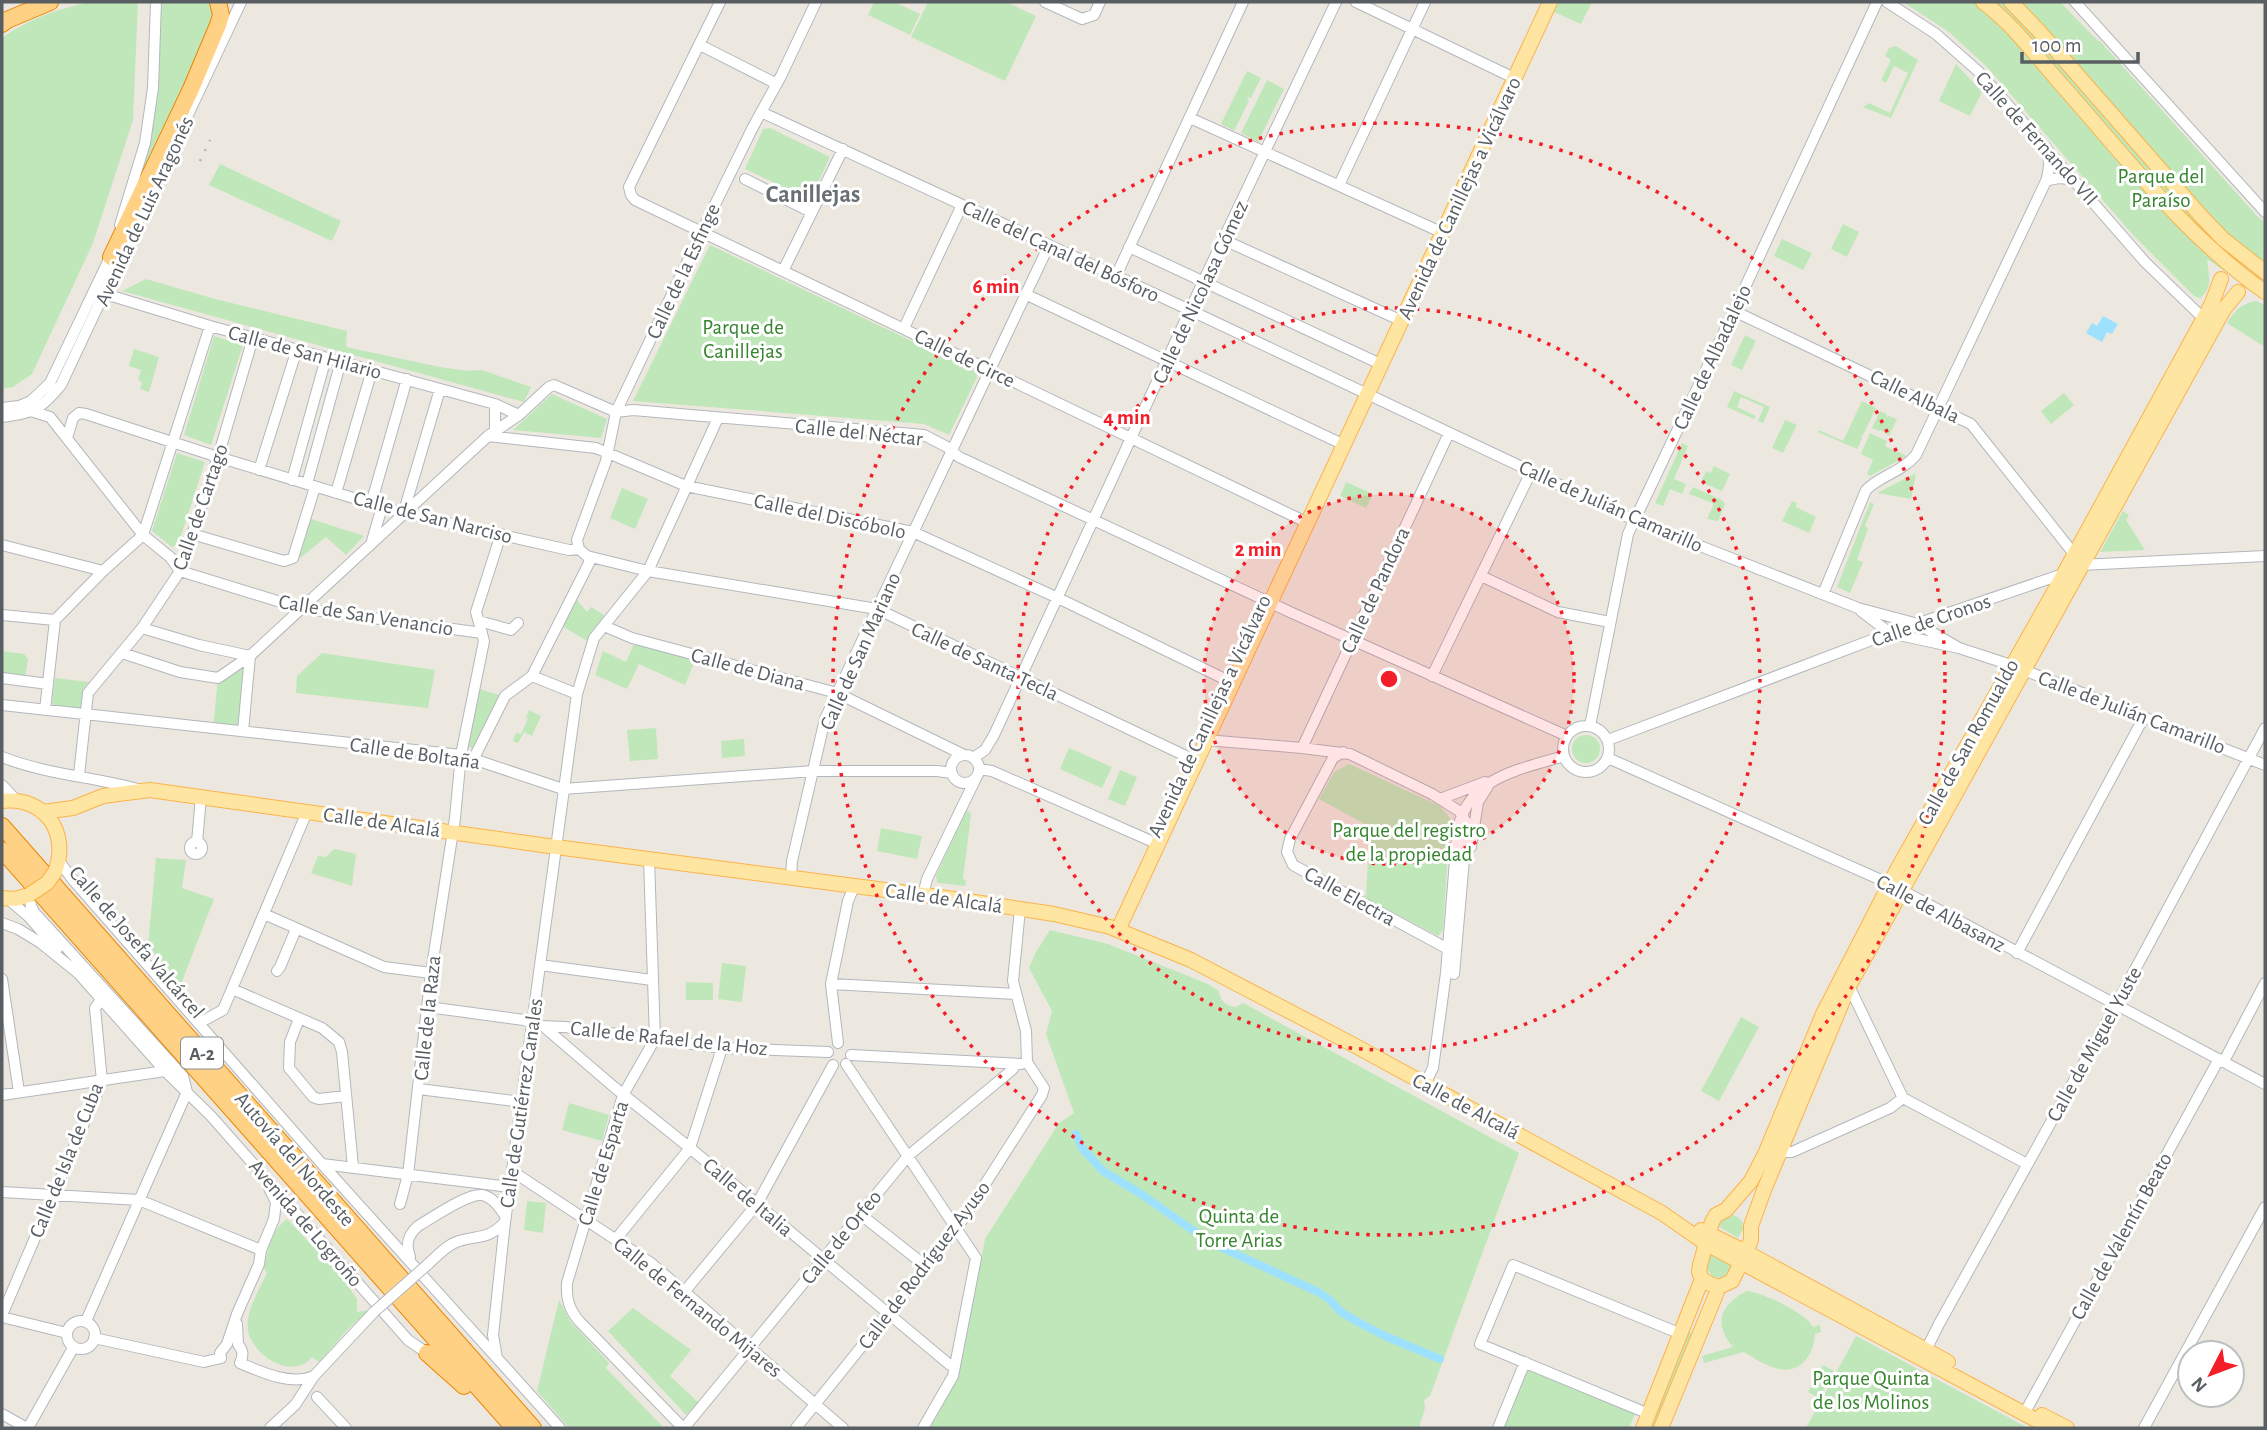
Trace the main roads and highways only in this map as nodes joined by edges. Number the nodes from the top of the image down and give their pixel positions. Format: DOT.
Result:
graph roads {
  1 [pos="50,2"];
  2 [pos="218,2"];
  3 [pos="1541,2"];
  4 [pos="1550,2"];
  5 [pos="1983,2"];
  6 [pos="2011,2"];
  7 [pos="2,24"];
  8 [pos="1510,77"];
  9 [pos="2174,213"];
  10 [pos="2223,239"];
  11 [pos="111,257"];
  12 [pos="2239,272"];
  13 [pos="2265,272"];
  14 [pos="2221,279"];
  15 [pos="2264,287"];
  16 [pos="2238,292"];
  17 [pos="1398,320"];
  18 [pos="1364,393"];
  19 [pos="1305,521"];
  20 [pos="2078,559"];
  21 [pos="2017,668"];
  22 [pos="1202,740"];
  23 [pos="9,800"];
  24 [pos="73,808"];
  25 [pos="42,812"];
  26 [pos="2,826"];
  27 [pos="57,834"];
  28 [pos="2,850"];
  29 [pos="1895,887"];
  30 [pos="5,898"];
  31 [pos="1114,929"];
  32 [pos="1727,1210"];
  33 [pos="1751,1226"];
  34 [pos="1707,1238"];
  35 [pos="1744,1257"];
  36 [pos="1702,1279"];
  37 [pos="1719,1287"];
  38 [pos="1683,1330"];
  39 [pos="1700,1333"];
  40 [pos="427,1353"];
  41 [pos="2026,1410"];
  42 [pos="505,1428"];
  43 [pos="514,1428"];
  44 [pos="533,1428"];
  45 [pos="1643,1428"];
  46 [pos="1661,1428"];
  47 [pos="2051,1428"];
  48 [pos="2067,1428"];
  1 -- 7 [label="highway"];
  2 -- 11 [label="highway"];
  3 -- 8 [label="main road, Avenida de Canillejas a Vicálvaro"];
  4 -- 8 [label="main road, Avenida de Canillejas a Vicálvaro"];
  5 -- 9 [label="main road"];
  6 -- 10 [label="main road"];
  8 -- 17 [label="main road, Avenida de Canillejas a Vicálvaro"];
  9 -- 12 [label="main road"];
  9 -- 14 [label="main road"];
  10 -- 12 [label="main road"];
  10 -- 13 [label="main road"];
  12 -- 14 [label="main road"];
  12 -- 15 [label="main road"];
  12 -- 16 [label="main road"];
  14 -- 20 [label="main road, Calle de San Romualdo"];
  15 -- 16 [label="main road"];
  16 -- 20 [label="main road, Calle de San Romualdo"];
  17 -- 18 [label="main road, Avenida de Canillejas a Vicálvaro"];
  17 -- 18 [label="main road, Avenida de Canillejas a Vicálvaro"];
  18 -- 19 [label="main road, Avenida de Canillejas a Vicálvaro"];
  18 -- 19 [label="main road, Avenida de Canillejas a Vicálvaro"];
  19 -- 22 [label="main road, Avenida de Canillejas a Vicálvaro"];
  20 -- 21 [label="main road, Calle de San Romualdo"];
  20 -- 21 [label="main road, Calle de San Romualdo"];
  21 -- 29 [label="main road, Calle de San Romualdo"];
  22 -- 31 [label="main road, Avenida de Canillejas a Vicálvaro"];
  22 -- 31 [label="main road, Avenida de Canillejas a Vicálvaro"];
  23 -- 25 [label="main road"];
  24 -- 25 [label="main road, Calle de Alcalá"];
  24 -- 27 [label="main road"];
  24 -- 31 [label="main road, Calle de Alcalá"];
  25 -- 27 [label="main road"];
  26 -- 44 [label="highway, Autovía del Nordeste / A-2"];
  27 -- 30 [label="main road, bridge"];
  28 -- 43 [label="highway, Autovía del Nordeste / A-2"];
  29 -- 32 [label="main road, Calle de San Romualdo"];
  29 -- 33 [label="main road, Calle de San Romualdo"];
  31 -- 34 [label="main road, Calle de Alcalá"];
  32 -- 33 [label="main road"];
  32 -- 34 [label="main road, Calle de San Romualdo"];
  33 -- 35 [label="main road, Calle de San Romualdo"];
  34 -- 35 [label="main road, Calle de Alcalá"];
  34 -- 36 [label="main road"];
  35 -- 37 [label="main road"];
  35 -- 41 [label="main road, Calle de Alcalá"];
  36 -- 37 [label="main road"];
  36 -- 38 [label="main road"];
  37 -- 39 [label="main road"];
  38 -- 39 [label="main road"];
  38 -- 45 [label="main road"];
  39 -- 46 [label="main road"];
  40 -- 42 [label="highway"];
  41 -- 47 [label="main road, Calle de Alcalá"];
  41 -- 48 [label="main road, Calle de Alcalá"];
}
